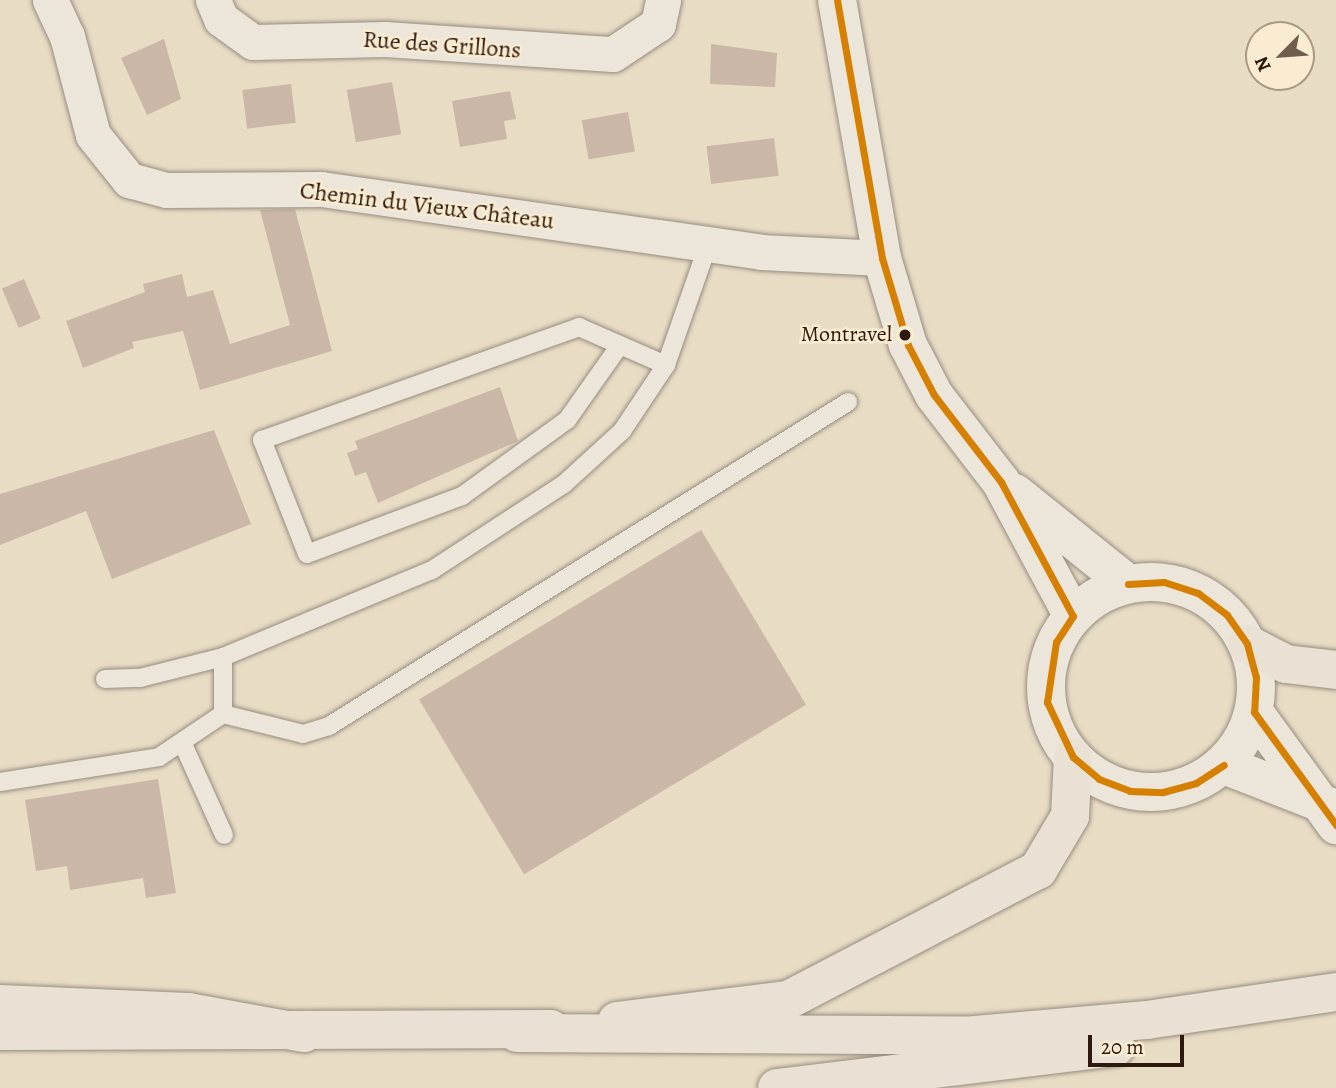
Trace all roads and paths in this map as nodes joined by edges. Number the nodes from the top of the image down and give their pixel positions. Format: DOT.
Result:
graph roads {
  1 [pos="50,0"];
  2 [pos="213,0"];
  3 [pos="663,0"];
  4 [pos="837,0"];
  5 [pos="709,242"];
  6 [pos="882,258"];
  7 [pos="620,345"];
  8 [pos="666,365"];
  9 [pos="848,402"];
  10 [pos="1001,482"];
  11 [pos="1128,584"];
  12 [pos="1073,616"];
  13 [pos="1247,644"];
  14 [pos="223,657"];
  15 [pos="1336,670"];
  16 [pos="105,679"];
  17 [pos="1254,712"];
  18 [pos="223,714"];
  19 [pos="181,742"];
  20 [pos="1073,757"];
  21 [pos="1224,765"];
  22 [pos="0,782"];
  23 [pos="1331,815"];
  24 [pos="224,835"];
  25 [pos="1336,992"];
  26 [pos="0,1004"];
  27 [pos="1336,1013"];
  28 [pos="0,1031"];
  29 [pos="517,1032"];
  30 [pos="304,1033"];
  31 [pos="777,1088"];
  1 -- 5 [label="street, Chemin du Vieux Château"];
  2 -- 3 [label="street, Rue des Grillons"];
  4 -- 6 [label="street"];
  5 -- 6 [label="street, Chemin du Vieux Château"];
  5 -- 8 [label="lane"];
  6 -- 10 [label="street"];
  7 -- 7 [label="lane"];
  7 -- 8 [label="lane"];
  8 -- 14 [label="lane"];
  9 -- 18 [label="lane"];
  10 -- 11 [label="street"];
  10 -- 12 [label="street"];
  11 -- 12 [label="street"];
  11 -- 13 [label="street"];
  12 -- 20 [label="street"];
  13 -- 15 [label="main road"];
  13 -- 17 [label="street"];
  14 -- 16 [label="lane"];
  14 -- 18 [label="lane"];
  17 -- 21 [label="street"];
  17 -- 23 [label="street"];
  18 -- 19 [label="lane"];
  19 -- 22 [label="lane"];
  19 -- 24 [label="lane"];
  20 -- 21 [label="street"];
  20 -- 29 [label="main road"];
  21 -- 23 [label="street"];
  25 -- 29 [label="main road"];
  26 -- 30 [label="main road"];
  27 -- 31 [label="main road"];
  28 -- 30 [label="main road"];
  29 -- 30 [label="main road"];
}
